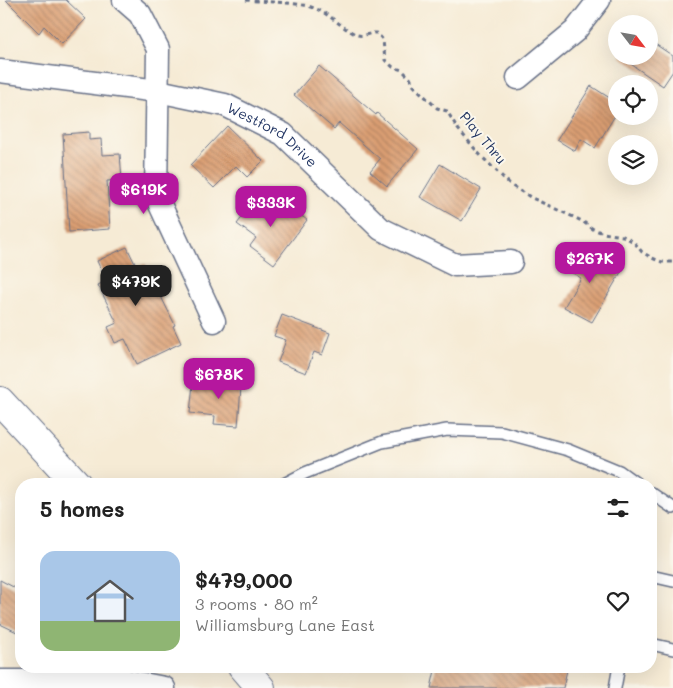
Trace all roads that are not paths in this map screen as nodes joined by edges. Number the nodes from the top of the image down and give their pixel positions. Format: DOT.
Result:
graph roads {
  1 [pos="124,0"];
  2 [pos="599,0"];
  3 [pos="0,71"];
  4 [pos="518,78"];
  5 [pos="158,91"];
  6 [pos="511,262"];
  7 [pos="214,321"];
  8 [pos="0,401"];
  9 [pos="71,478"];
  10 [pos="295,478"];
  11 [pos="629,478"];
  12 [pos="657,497"];
  13 [pos="673,508"];
  14 [pos="657,577"];
  15 [pos="673,581"];
  16 [pos="657,645"];
  17 [pos="673,649"];
  18 [pos="248,673"];
  19 [pos="618,673"];
  20 [pos="0,681"];
  21 [pos="61,684"];
  22 [pos="164,688"];
  23 [pos="262,688"];
  24 [pos="615,688"];
  1 -- 5 [label="street"];
  2 -- 4 [label="street"];
  3 -- 5 [label="street, Westford Drive"];
  5 -- 6 [label="street, Westford Drive"];
  5 -- 7 [label="street"];
  8 -- 9 [label="main road"];
  10 -- 11 [label="lane"];
  12 -- 13 [label="lane"];
  14 -- 15 [label="lane"];
  16 -- 17 [label="lane"];
  18 -- 23 [label="main road"];
  19 -- 24 [label="lane"];
  20 -- 21 [label="street"];
  21 -- 22 [label="street"];
}
